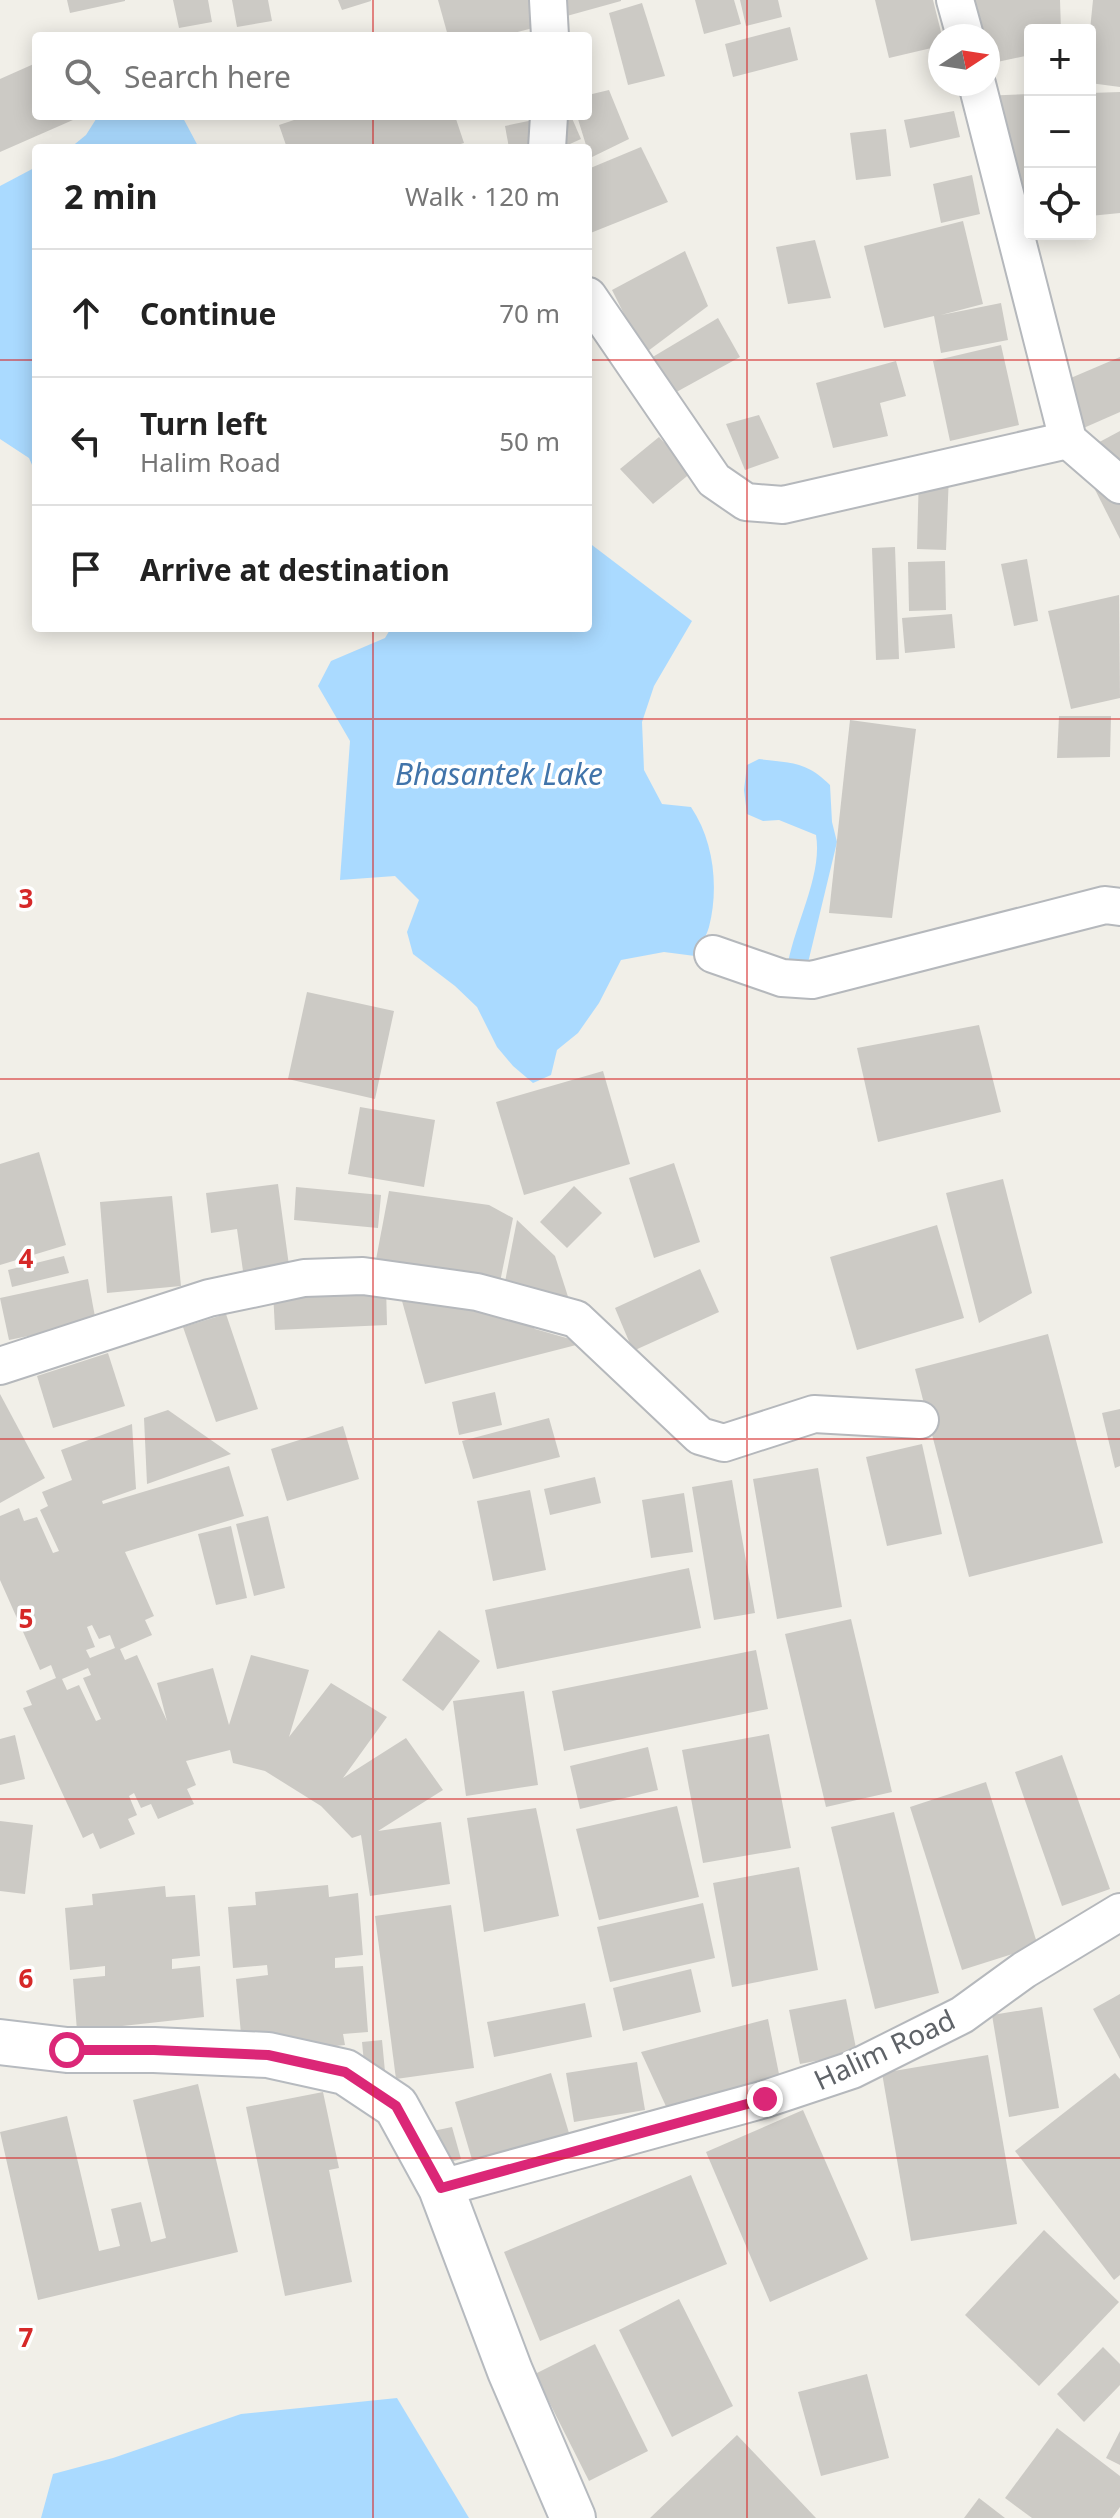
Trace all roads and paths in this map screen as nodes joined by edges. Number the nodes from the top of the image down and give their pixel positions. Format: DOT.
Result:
graph roads {
  1 [pos="548,0"];
  2 [pos="955,0"];
  3 [pos="962,24"];
  4 [pos="550,32"];
  5 [pos="980,96"];
  6 [pos="549,120"];
  7 [pos="547,144"];
  8 [pos="592,302"];
  9 [pos="1068,440"];
  10 [pos="1120,485"];
  11 [pos="1120,907"];
  12 [pos="713,954"];
  13 [pos="0,1366"];
  14 [pos="920,1420"];
  15 [pos="1120,1912"];
  16 [pos="0,2042"];
  17 [pos="441,2188"];
  18 [pos="573,2518"];
  1 -- 4 [label="street"];
  2 -- 3 [label="street"];
  5 -- 9 [label="street"];
  6 -- 7 [label="street"];
  8 -- 9 [label="street"];
  9 -- 10 [label="street"];
  11 -- 12 [label="street"];
  13 -- 14 [label="street"];
  15 -- 17 [label="street, Halim Road"];
  16 -- 17 [label="street"];
  17 -- 18 [label="street"];
}
